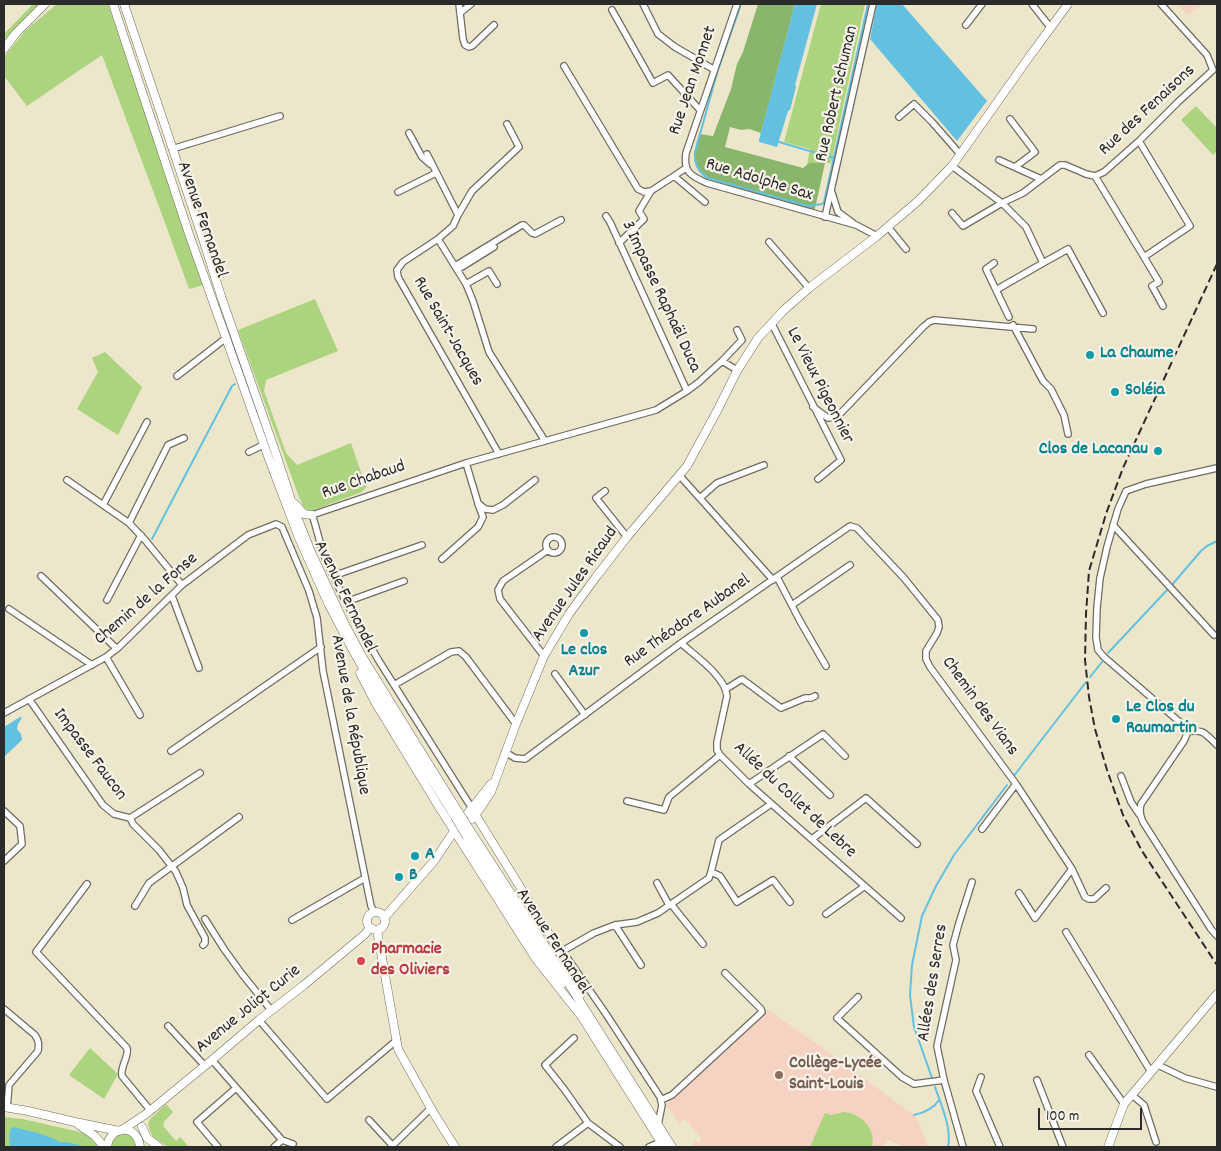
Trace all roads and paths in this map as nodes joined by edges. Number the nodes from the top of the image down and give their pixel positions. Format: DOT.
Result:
graph roads {
  1 [pos="45,4"];
  2 [pos="51,4"];
  3 [pos="113,4"];
  4 [pos="124,4"];
  5 [pos="459,4"];
  6 [pos="471,4"];
  7 [pos="643,4"];
  8 [pos="737,4"];
  9 [pos="873,4"];
  10 [pos="982,4"];
  11 [pos="1032,4"];
  12 [pos="1068,4"];
  13 [pos="1161,4"];
  14 [pos="612,10"];
  15 [pos="460,13"];
  16 [pos="35,14"];
  17 [pos="494,24"];
  18 [pos="966,25"];
  19 [pos="1050,27"];
  20 [pos="4,49"];
  21 [pos="564,66"];
  22 [pos="714,69"];
  23 [pos="1215,73"];
  24 [pos="700,110"];
  25 [pos="280,116"];
  26 [pos="899,117"];
  27 [pos="1010,119"];
  28 [pos="507,124"];
  29 [pos="409,133"];
  30 [pos="1138,141"];
  31 [pos="172,149"];
  32 [pos="428,154"];
  33 [pos="960,154"];
  34 [pos="999,160"];
  35 [pos="952,166"];
  36 [pos="1015,167"];
  37 [pos="686,168"];
  38 [pos="435,170"];
  39 [pos="674,176"];
  40 [pos="1095,176"];
  41 [pos="1041,179"];
  42 [pos="831,191"];
  43 [pos="398,192"];
  44 [pos="651,192"];
  45 [pos="705,202"];
  46 [pos="1002,203"];
  47 [pos="838,212"];
  48 [pos="952,213"];
  49 [pos="458,215"];
  50 [pos="606,216"];
  51 [pos="828,218"];
  52 [pos="561,220"];
  53 [pos="856,225"];
  54 [pos="888,228"];
  55 [pos="877,236"];
  56 [pos="438,239"];
  57 [pos="769,242"];
  58 [pos="619,243"];
  59 [pos="494,247"];
  60 [pos="906,249"];
  61 [pos="1144,256"];
  62 [pos="994,263"];
  63 [pos="1043,263"];
  64 [pos="456,268"];
  65 [pos="466,284"];
  66 [pos="496,284"];
  67 [pos="809,288"];
  68 [pos="996,290"];
  69 [pos="1163,306"];
  70 [pos="1104,313"];
  71 [pos="1009,316"];
  72 [pos="772,324"];
  73 [pos="1013,325"];
  74 [pos="1033,329"];
  75 [pos="737,330"];
  76 [pos="226,338"];
  77 [pos="722,360"];
  78 [pos="737,370"];
  79 [pos="177,376"];
  80 [pos="687,391"];
  81 [pos="814,407"];
  82 [pos="147,422"];
  83 [pos="1068,434"];
  84 [pos="184,438"];
  85 [pos="545,441"];
  86 [pos="263,445"];
  87 [pos="249,452"];
  88 [pos="499,454"];
  89 [pos="466,463"];
  90 [pos="764,465"];
  91 [pos="1217,468"];
  92 [pos="680,476"];
  93 [pos="818,479"];
  94 [pos="67,480"];
  95 [pos="535,480"];
  96 [pos="605,490"];
  97 [pos="289,495"];
  98 [pos="700,498"];
  99 [pos="478,503"];
  100 [pos="103,505"];
  101 [pos="312,515"];
  102 [pos="129,523"];
  103 [pos="1113,524"];
  104 [pos="282,527"];
  105 [pos="141,535"];
  106 [pos="627,537"];
  107 [pos="422,545"];
  108 [pos="548,550"];
  109 [pos="442,559"];
  110 [pos="850,565"];
  111 [pos="41,576"];
  112 [pos="333,576"];
  113 [pos="775,578"];
  114 [pos="404,581"];
  115 [pos="182,585"];
  116 [pos="172,596"];
  117 [pos="107,600"];
  118 [pos="346,602"];
  119 [pos="328,603"];
  120 [pos="792,605"];
  121 [pos="9,609"];
  122 [pos="1214,635"];
  123 [pos="681,643"];
  124 [pos="321,647"];
  125 [pos="117,649"];
  126 [pos="544,656"];
  127 [pos="106,657"];
  128 [pos="92,665"];
  129 [pos="826,666"];
  130 [pos="199,668"];
  131 [pos="555,674"];
  132 [pos="394,685"];
  133 [pos="726,689"];
  134 [pos="816,696"];
  135 [pos="29,700"];
  136 [pos="4,713"];
  137 [pos="140,715"];
  138 [pos="585,715"];
  139 [pos="516,724"];
  140 [pos="1186,732"];
  141 [pos="1217,745"];
  142 [pos="171,752"];
  143 [pos="505,752"];
  144 [pos="720,755"];
  145 [pos="789,756"];
  146 [pos="845,756"];
  147 [pos="200,773"];
  148 [pos="1121,776"];
  149 [pos="749,784"];
  150 [pos="1016,784"];
  151 [pos="830,795"];
  152 [pos="627,801"];
  153 [pos="771,804"];
  154 [pos="4,811"];
  155 [pos="472,814"];
  156 [pos="457,815"];
  157 [pos="1140,816"];
  158 [pos="239,817"];
  159 [pos="130,818"];
  160 [pos="982,829"];
  161 [pos="461,832"];
  162 [pos="812,840"];
  163 [pos="917,844"];
  164 [pos="4,861"];
  165 [pos="172,865"];
  166 [pos="1072,869"];
  167 [pos="711,872"];
  168 [pos="365,878"];
  169 [pos="972,882"];
  170 [pos="657,883"];
  171 [pos="87,884"];
  172 [pos="865,886"];
  173 [pos="1106,888"];
  174 [pos="1018,893"];
  175 [pos="790,902"];
  176 [pos="670,904"];
  177 [pos="136,906"];
  178 [pos="374,912"];
  179 [pos="826,914"];
  180 [pos="384,918"];
  181 [pos="901,918"];
  182 [pos="205,919"];
  183 [pos="292,920"];
  184 [pos="615,925"];
  185 [pos="373,929"];
  186 [pos="1066,932"];
  187 [pos="1217,936"];
  188 [pos="703,944"];
  189 [pos="203,945"];
  190 [pos="559,953"];
  191 [pos="641,965"];
  192 [pos="725,973"];
  193 [pos="1217,994"];
  194 [pos="858,997"];
  195 [pos="4,1009"];
  196 [pos="271,1010"];
  197 [pos="259,1020"];
  198 [pos="168,1026"];
  199 [pos="574,1038"];
  200 [pos="397,1040"];
  201 [pos="610,1048"];
  202 [pos="1089,1054"];
  203 [pos="212,1060"];
  204 [pos="1158,1065"];
  205 [pos="205,1066"];
  206 [pos="1151,1072"];
  207 [pos="981,1077"];
  208 [pos="944,1080"];
  209 [pos="1037,1080"];
  210 [pos="1217,1087"];
  211 [pos="236,1088"];
  212 [pos="1132,1094"];
  213 [pos="661,1100"];
  214 [pos="1124,1104"];
  215 [pos="5,1108"];
  216 [pos="431,1108"];
  217 [pos="148,1112"];
  218 [pos="369,1120"];
  219 [pos="75,1122"];
  220 [pos="588,1123"];
  221 [pos="658,1125"];
  222 [pos="142,1126"];
  223 [pos="120,1130"];
  224 [pos="282,1140"];
  225 [pos="1156,1142"];
  226 [pos="139,1143"];
  227 [pos="293,1144"];
  228 [pos="392,1146"];
  229 [pos="664,1146"];
  230 [pos="105,1147"];
  231 [pos="157,1147"];
  232 [pos="218,1147"];
  233 [pos="274,1147"];
  234 [pos="455,1147"];
  235 [pos="556,1147"];
  236 [pos="620,1147"];
  237 [pos="649,1147"];
  238 [pos="672,1147"];
  239 [pos="963,1147"];
  240 [pos="1000,1147"];
  241 [pos="1063,1147"];
  242 [pos="1108,1147"];
  1 -- 16 [label="main road"];
  2 -- 16 [label="main road"];
  3 -- 76 [label="main road, Avenue Fernandel"];
  4 -- 31 [label="main road, Avenue Fernandel"];
  5 -- 15 [label="street"];
  6 -- 15 [label="street"];
  7 -- 22 [label="street"];
  8 -- 22 [label="street, Rue Jean Monnet"];
  9 -- 42 [label="street, Rue Robert Schuman"];
  10 -- 18 [label="street"];
  11 -- 19 [label="street"];
  12 -- 19 [label="main road, Avenue Jules Ricaud"];
  13 -- 23 [label="street, Rue des Fenaisons"];
  14 -- 24 [label="street"];
  15 -- 17 [label="street"];
  16 -- 20 [label="main road"];
  19 -- 33 [label="main road, Avenue Jules Ricaud"];
  21 -- 44 [label="street"];
  22 -- 24 [label="street, Rue Jean Monnet"];
  23 -- 30 [label="street, Rue des Fenaisons"];
  24 -- 37 [label="street, Rue Jean Monnet"];
  25 -- 31 [label="street"];
  26 -- 33 [label="street"];
  27 -- 36 [label="street"];
  28 -- 49 [label="street, Rue Saint-Jacques"];
  29 -- 38 [label="street"];
  30 -- 40 [label="street, Rue des Fenaisons"];
  30 -- 61 [label="street"];
  31 -- 97 [label="main road, Avenue Fernandel"];
  32 -- 38 [label="street"];
  33 -- 35 [label="main road, Avenue Jules Ricaud"];
  34 -- 36 [label="street"];
  35 -- 46 [label="street"];
  35 -- 54 [label="main road, Avenue Jules Ricaud"];
  36 -- 41 [label="street"];
  37 -- 39 [label="street, Rue Adolphe Sax"];
  37 -- 51 [label="street, Rue Adolphe Sax"];
  38 -- 43 [label="street"];
  38 -- 49 [label="street"];
  39 -- 44 [label="street"];
  39 -- 45 [label="street, Rue Adolphe Sax"];
  40 -- 41 [label="street, Rue des Fenaisons"];
  40 -- 61 [label="street"];
  41 -- 46 [label="street, Rue des Fenaisons"];
  42 -- 47 [label="street"];
  42 -- 51 [label="street, Rue Robert Schuman"];
  44 -- 58 [label="street"];
  46 -- 48 [label="street, Rue des Fenaisons"];
  46 -- 63 [label="street"];
  47 -- 51 [label="street"];
  47 -- 53 [label="street"];
  49 -- 56 [label="street, Rue Saint-Jacques"];
  50 -- 58 [label="street, 3 Impasse Raphaël Duca"];
  51 -- 53 [label="street, Rue Adolphe Sax"];
  52 -- 64 [label="street"];
  53 -- 55 [label="street, Rue Adolphe Sax"];
  54 -- 55 [label="main road, Avenue Jules Ricaud"];
  54 -- 60 [label="street"];
  55 -- 67 [label="main road, Avenue Jules Ricaud"];
  56 -- 64 [label="street"];
  56 -- 88 [label="street, Rue Saint-Jacques"];
  57 -- 67 [label="street"];
  58 -- 80 [label="street, 3 Impasse Raphaël Duca"];
  59 -- 64 [label="street"];
  61 -- 69 [label="street"];
  62 -- 68 [label="street"];
  63 -- 68 [label="street"];
  63 -- 70 [label="street"];
  64 -- 65 [label="street"];
  65 -- 66 [label="street"];
  65 -- 85 [label="street"];
  67 -- 72 [label="main road, Avenue Jules Ricaud"];
  68 -- 71 [label="street"];
  72 -- 78 [label="main road, Avenue Jules Ricaud"];
  72 -- 81 [label="street, Le Vieux Pigeonnier"];
  73 -- 74 [label="street"];
  73 -- 81 [label="street"];
  73 -- 83 [label="street"];
  75 -- 77 [label="street, Rue Chabaud"];
  76 -- 79 [label="street"];
  76 -- 86 [label="main road, Avenue Fernandel"];
  77 -- 78 [label="street"];
  77 -- 80 [label="street, Rue Chabaud"];
  78 -- 92 [label="main road, Avenue Jules Ricaud"];
  80 -- 85 [label="street, Rue Chabaud"];
  81 -- 93 [label="street, Le Vieux Pigeonnier"];
  82 -- 100 [label="street"];
  84 -- 102 [label="street"];
  85 -- 88 [label="street, Rue Chabaud"];
  86 -- 87 [label="street"];
  86 -- 119 [label="main road, Avenue Fernandel"];
  88 -- 89 [label="street, Rue Chabaud"];
  89 -- 99 [label="street"];
  89 -- 101 [label="street, Rue Chabaud"];
  90 -- 98 [label="street"];
  91 -- 103 [label="street"];
  92 -- 98 [label="street, Rue Théodore Aubanel"];
  92 -- 106 [label="main road, Avenue Jules Ricaud"];
  94 -- 100 [label="street"];
  95 -- 99 [label="street"];
  96 -- 106 [label="street"];
  97 -- 101 [label="main road"];
  97 -- 156 [label="main road, Avenue Fernandel"];
  98 -- 113 [label="street, Rue Théodore Aubanel"];
  99 -- 109 [label="street"];
  100 -- 102 [label="street"];
  101 -- 112 [label="street, Rue Chabaud"];
  102 -- 105 [label="street"];
  103 -- 122 [label="street"];
  103 -- 140 [label="street"];
  104 -- 115 [label="street, Chemin de la Fonse"];
  104 -- 124 [label="street, Avenue de la République"];
  105 -- 115 [label="street"];
  105 -- 117 [label="street"];
  106 -- 126 [label="main road, Avenue Jules Ricaud"];
  107 -- 112 [label="street"];
  108 -- 126 [label="street"];
  110 -- 120 [label="street"];
  111 -- 125 [label="street"];
  112 -- 118 [label="street, Rue Chabaud"];
  113 -- 120 [label="street"];
  113 -- 123 [label="street, Rue Théodore Aubanel"];
  113 -- 150 [label="street, Chemin des Vians"];
  114 -- 118 [label="street"];
  115 -- 116 [label="street, Chemin de la Fonse"];
  116 -- 125 [label="street, Chemin de la Fonse"];
  116 -- 130 [label="street"];
  118 -- 132 [label="street, Rue Chabaud"];
  119 -- 156 [label="main road, Avenue Fernandel"];
  119 -- 161 [label="main road"];
  120 -- 129 [label="street"];
  121 -- 128 [label="street"];
  123 -- 133 [label="street"];
  123 -- 138 [label="street, Rue Théodore Aubanel"];
  124 -- 142 [label="street"];
  124 -- 168 [label="street, Avenue de la République"];
  125 -- 127 [label="street, Chemin de la Fonse"];
  126 -- 139 [label="main road, Avenue Jules Ricaud"];
  127 -- 128 [label="street, Chemin de la Fonse"];
  127 -- 137 [label="street"];
  128 -- 135 [label="street, Chemin de la Fonse"];
  131 -- 138 [label="street"];
  132 -- 139 [label="street"];
  132 -- 155 [label="street, Rue Chabaud"];
  133 -- 134 [label="street"];
  133 -- 144 [label="street, Allée du Collet de Lebre"];
  135 -- 136 [label="street, Chemin de la Fonse"];
  135 -- 159 [label="street, Impasse Faucon"];
  138 -- 143 [label="street, Rue Théodore Aubanel"];
  139 -- 143 [label="main road, Avenue Jules Ricaud"];
  140 -- 141 [label="street"];
  140 -- 157 [label="street"];
  143 -- 155 [label="main road, Avenue Jules Ricaud"];
  144 -- 149 [label="street, Allée du Collet de Lebre"];
  144 -- 152 [label="street"];
  145 -- 146 [label="street"];
  145 -- 149 [label="street"];
  145 -- 151 [label="street"];
  147 -- 159 [label="street"];
  148 -- 157 [label="street"];
  149 -- 153 [label="street, Allée du Collet de Lebre"];
  150 -- 160 [label="street"];
  150 -- 166 [label="street, Chemin des Vians"];
  153 -- 162 [label="street, Allée du Collet de Lebre"];
  153 -- 167 [label="street"];
  154 -- 164 [label="street"];
  155 -- 190 [label="main road"];
  156 -- 161 [label="main road, Avenue Fernandel, bridge"];
  157 -- 187 [label="street"];
  158 -- 165 [label="street"];
  159 -- 165 [label="street, Impasse Faucon"];
  161 -- 180 [label="main road"];
  161 -- 201 [label="main road, Avenue Fernandel"];
  161 -- 229 [label="main road, Avenue Fernandel"];
  162 -- 163 [label="street"];
  162 -- 172 [label="street, Allée du Collet de Lebre"];
  165 -- 177 [label="street"];
  165 -- 189 [label="street, Impasse Faucon"];
  166 -- 173 [label="street, Chemin des Vians"];
  166 -- 174 [label="street"];
  167 -- 175 [label="street"];
  167 -- 176 [label="street"];
  168 -- 178 [label="street, Avenue de la République"];
  168 -- 183 [label="street"];
  169 -- 208 [label="street, Allées des Serres"];
  170 -- 176 [label="street"];
  171 -- 217 [label="street"];
  172 -- 179 [label="street"];
  172 -- 181 [label="street, Allée du Collet de Lebre"];
  176 -- 184 [label="street"];
  176 -- 188 [label="street"];
  178 -- 180 [label="main road"];
  178 -- 185 [label="main road"];
  180 -- 185 [label="main road"];
  182 -- 196 [label="street"];
  184 -- 190 [label="street"];
  184 -- 191 [label="street"];
  185 -- 196 [label="main road, Avenue Joliot Curie"];
  185 -- 200 [label="main road"];
  186 -- 206 [label="street"];
  190 -- 201 [label="main road"];
  190 -- 213 [label="street"];
  192 -- 213 [label="street"];
  193 -- 204 [label="main road"];
  194 -- 208 [label="street"];
  195 -- 215 [label="street"];
  196 -- 197 [label="main road, Avenue Joliot Curie"];
  197 -- 200 [label="street"];
  197 -- 203 [label="main road, Avenue Joliot Curie"];
  198 -- 205 [label="street"];
  199 -- 220 [label="street"];
  200 -- 216 [label="main road"];
  201 -- 221 [label="main road, Avenue Fernandel"];
  202 -- 214 [label="street"];
  203 -- 205 [label="main road, Avenue Joliot Curie"];
  203 -- 211 [label="street"];
  204 -- 206 [label="main road"];
  204 -- 210 [label="street"];
  205 -- 217 [label="main road, Avenue Joliot Curie"];
  206 -- 212 [label="main road"];
  207 -- 240 [label="street"];
  208 -- 239 [label="street, Allées des Serres"];
  209 -- 241 [label="street"];
  211 -- 224 [label="street"];
  211 -- 232 [label="street"];
  212 -- 214 [label="main road"];
  212 -- 225 [label="street"];
  213 -- 221 [label="street"];
  214 -- 242 [label="main road"];
  215 -- 219 [label="main road"];
  216 -- 228 [label="street"];
  216 -- 234 [label="main road"];
  217 -- 222 [label="main road"];
  217 -- 223 [label="main road, Avenue Joliot Curie"];
  218 -- 228 [label="street"];
  219 -- 223 [label="main road"];
  219 -- 230 [label="main road"];
  220 -- 235 [label="street"];
  220 -- 236 [label="street"];
  221 -- 238 [label="main road, Avenue Fernandel"];
  222 -- 226 [label="main road"];
  222 -- 231 [label="main road"];
  223 -- 226 [label="main road"];
  223 -- 230 [label="main road"];
  224 -- 227 [label="street"];
  224 -- 233 [label="street"];
  226 -- 231 [label="main road"];
  229 -- 237 [label="street"];
}
